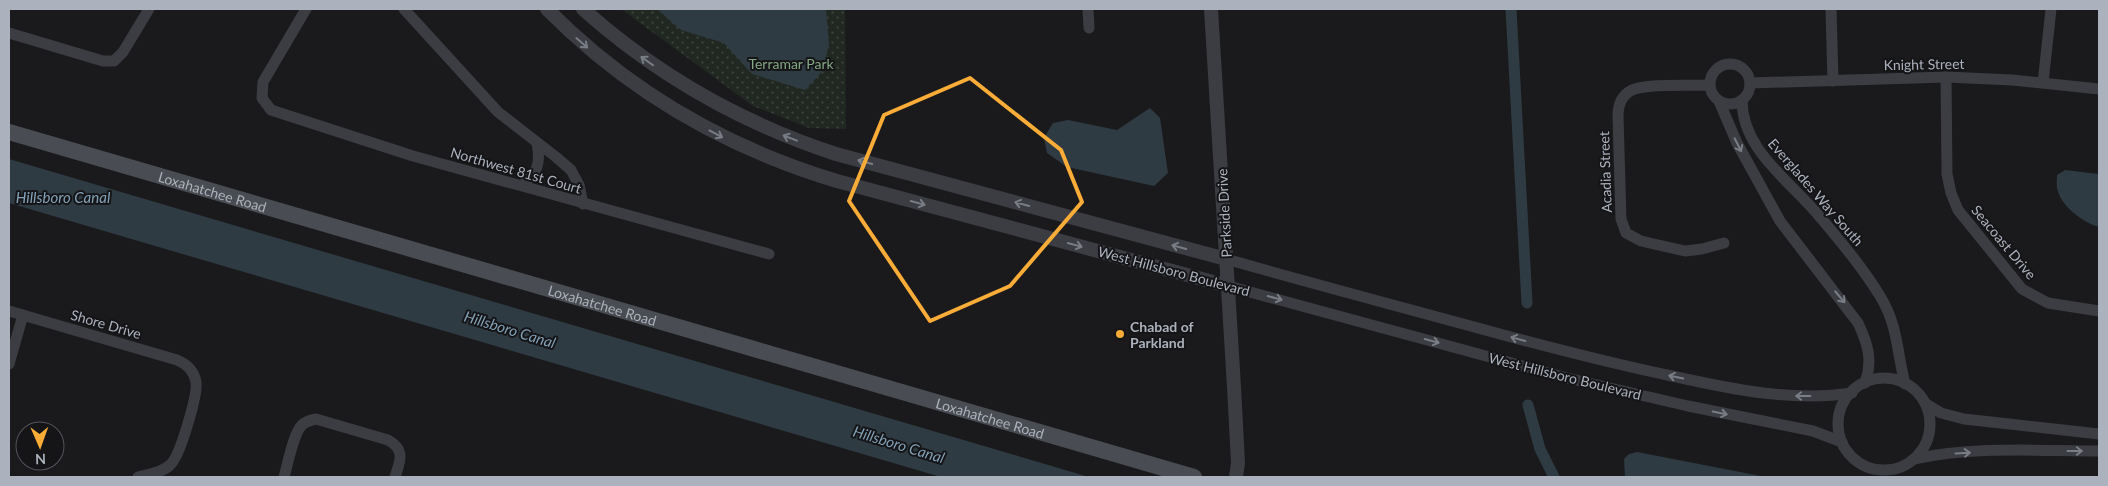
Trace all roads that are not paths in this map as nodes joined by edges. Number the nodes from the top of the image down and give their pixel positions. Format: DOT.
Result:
graph roads {
  1 [pos="149,9"];
  2 [pos="306,9"];
  3 [pos="404,9"];
  4 [pos="547,9"];
  5 [pos="584,9"];
  6 [pos="1088,9"];
  7 [pos="1211,9"];
  8 [pos="1831,9"];
  9 [pos="2051,9"];
  10 [pos="1089,28"];
  11 [pos="9,33"];
  12 [pos="1946,77"];
  13 [pos="1833,81"];
  14 [pos="1750,83"];
  15 [pos="2043,83"];
  16 [pos="1710,85"];
  17 [pos="2099,89"];
  18 [pos="1742,100"];
  19 [pos="1719,101"];
  20 [pos="9,132"];
  21 [pos="537,143"];
  22 [pos="522,185"];
  23 [pos="583,204"];
  24 [pos="1724,243"];
  25 [pos="769,254"];
  26 [pos="1226,259"];
  27 [pos="1228,286"];
  28 [pos="9,311"];
  29 [pos="2099,311"];
  30 [pos="23,315"];
  31 [pos="9,364"];
  32 [pos="1865,383"];
  33 [pos="1905,384"];
  34 [pos="1852,393"];
  35 [pos="1926,404"];
  36 [pos="2099,434"];
  37 [pos="1842,442"];
  38 [pos="2099,452"];
  39 [pos="1915,459"];
  40 [pos="1898,472"];
  41 [pos="1876,473"];
  42 [pos="138,477"];
  43 [pos="284,477"];
  44 [pos="395,477"];
  45 [pos="1194,477"];
  46 [pos="1236,477"];
  1 -- 11 [label="street"];
  2 -- 22 [label="street, Northwest 81st Court"];
  3 -- 21 [label="street"];
  4 -- 27 [label="street, West Hillsboro Boulevard, one-way"];
  26 -- 5 [label="street, West Hillsboro Boulevard, one-way"];
  6 -- 10 [label="street"];
  7 -- 26 [label="street, Parkside Drive"];
  8 -- 13 [label="street"];
  9 -- 15 [label="street"];
  12 -- 13 [label="street, Knight Street"];
  12 -- 15 [label="street, Knight Street"];
  12 -- 29 [label="street, Seacoast Drive"];
  13 -- 14 [label="street, Knight Street"];
  14 -- 16 [label="street"];
  14 -- 18 [label="street"];
  15 -- 17 [label="street, Knight Street"];
  16 -- 19 [label="street"];
  16 -- 24 [label="street, Acadia Street"];
  18 -- 19 [label="street"];
  18 -- 33 [label="street, Everglades Way South"];
  19 -- 32 [label="street, one-way"];
  20 -- 45 [label="main road, Loxahatchee Road"];
  21 -- 22 [label="street"];
  21 -- 23 [label="street"];
  22 -- 23 [label="street, Northwest 81st Court"];
  23 -- 25 [label="street, Northwest 81st Court"];
  26 -- 27 [label="street, Parkside Drive"];
  34 -- 26 [label="street, West Hillsboro Boulevard, one-way"];
  27 -- 37 [label="street, West Hillsboro Boulevard, one-way"];
  27 -- 46 [label="street, Parkside Drive"];
  28 -- 30 [label="street, Shore Drive"];
  30 -- 31 [label="street"];
  30 -- 42 [label="street, Shore Drive"];
  32 -- 33 [label="street"];
  32 -- 34 [label="street"];
  33 -- 35 [label="street"];
  34 -- 37 [label="street"];
  35 -- 36 [label="street"];
  35 -- 39 [label="street"];
  37 -- 41 [label="street"];
  39 -- 38 [label="street, one-way"];
  39 -- 40 [label="street"];
  40 -- 41 [label="street"];
  43 -- 44 [label="street"];
}
